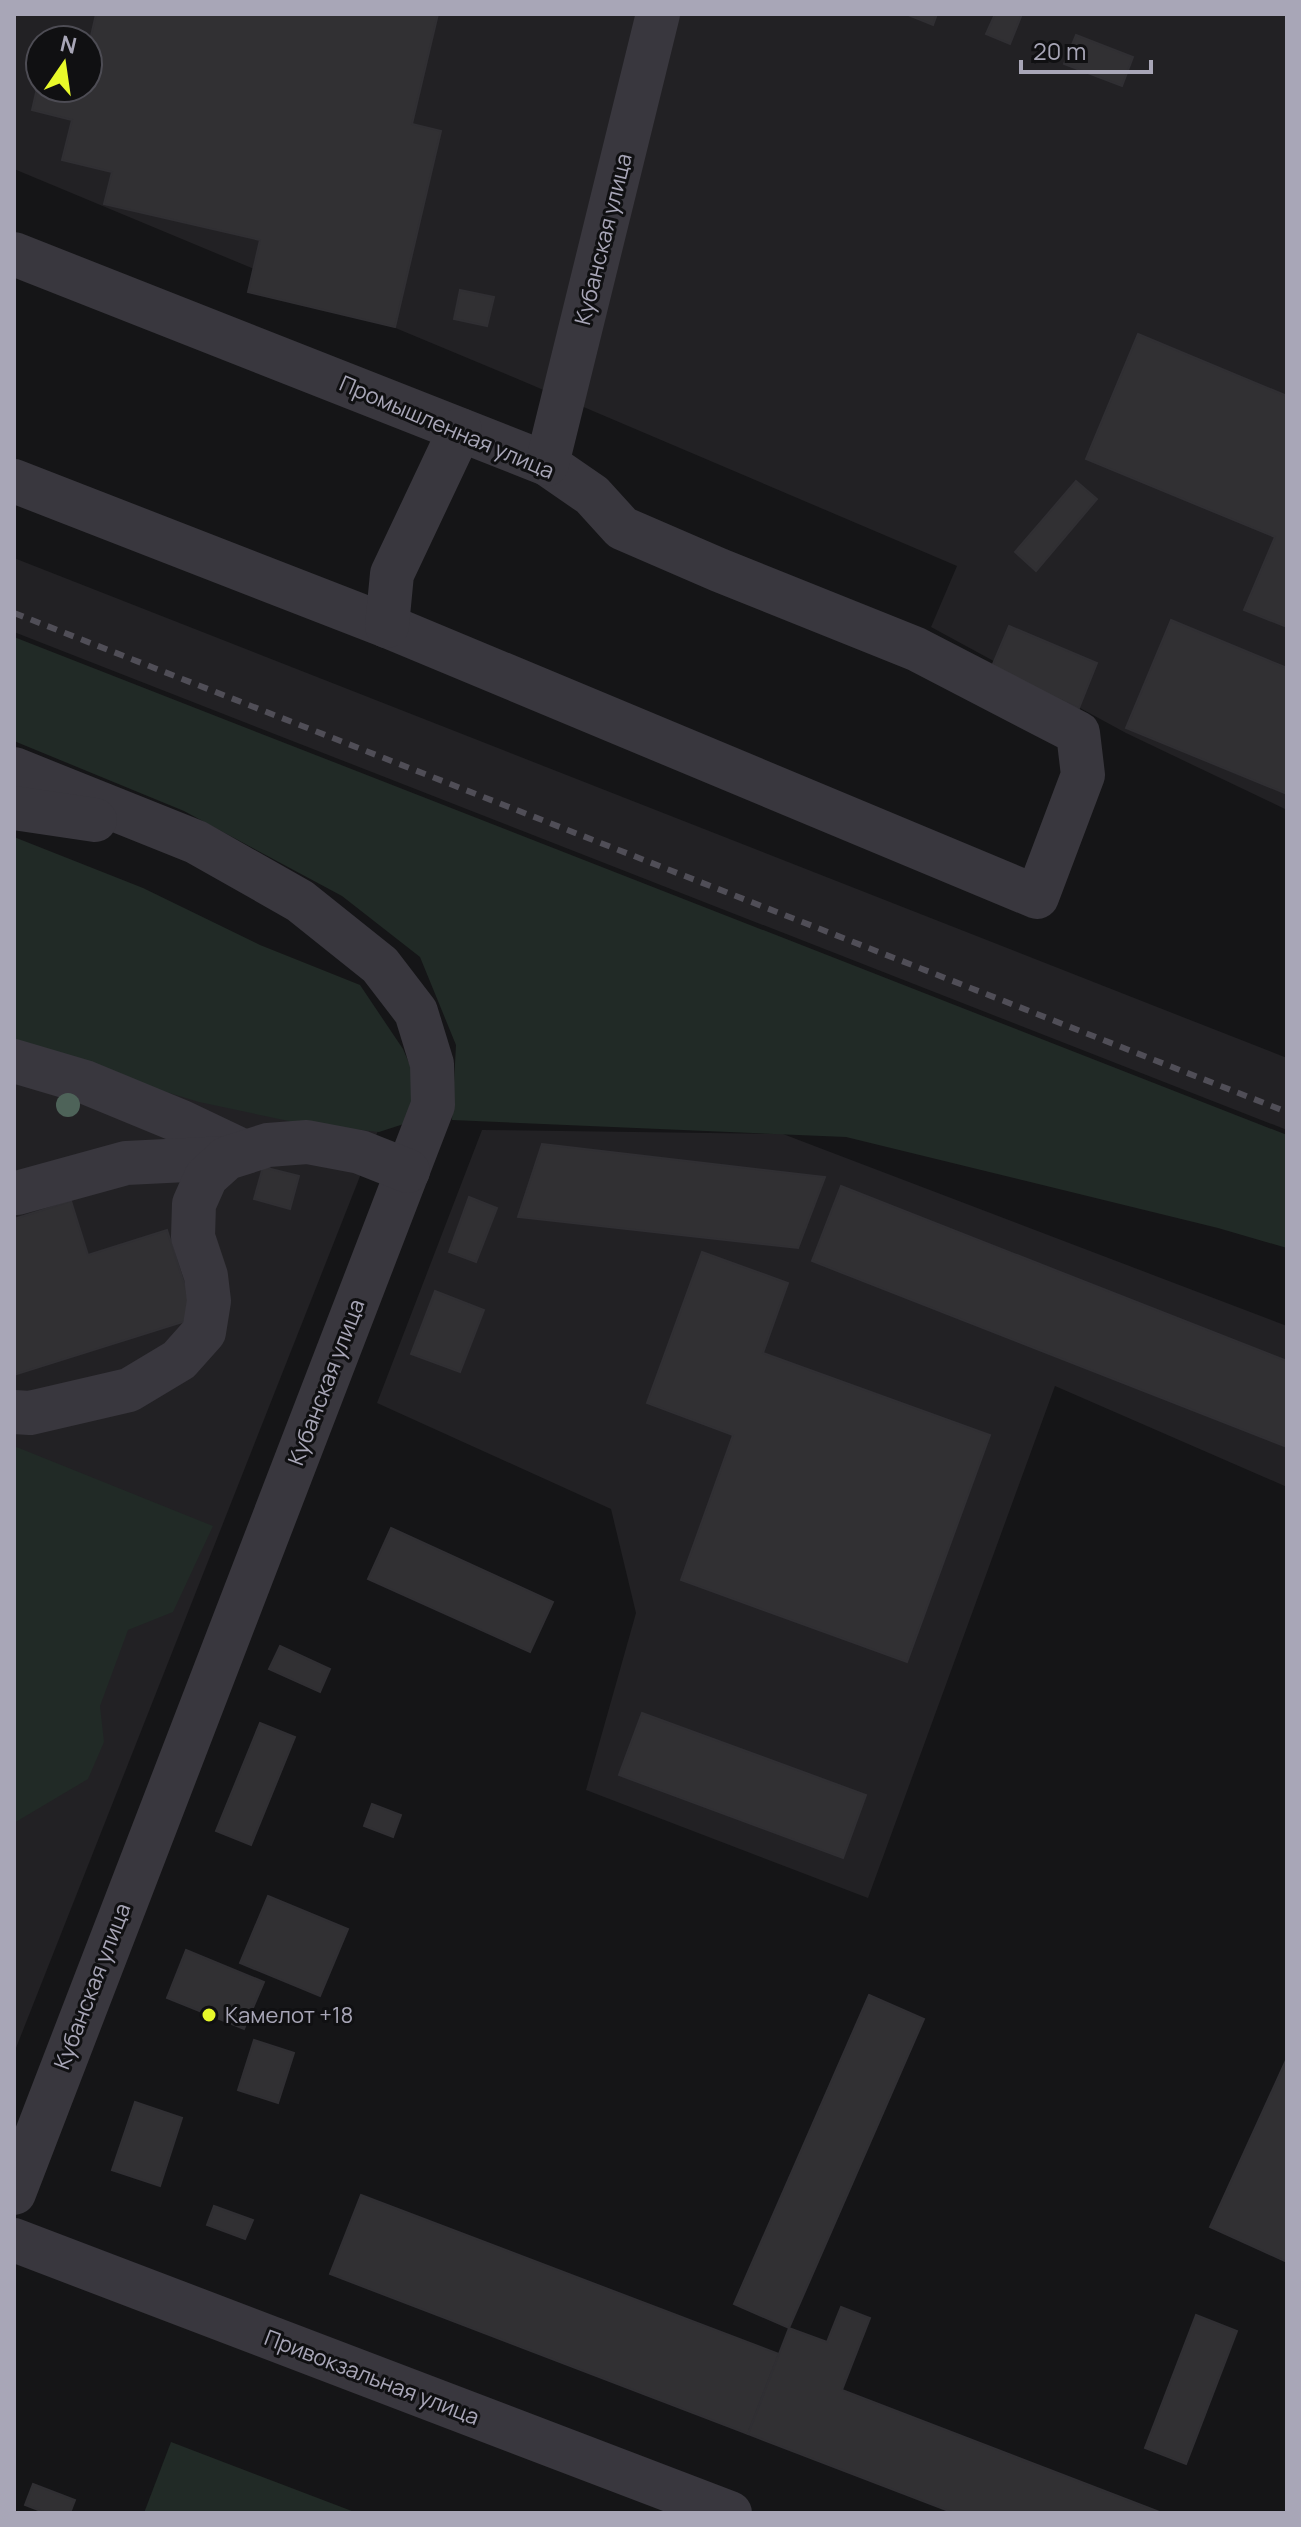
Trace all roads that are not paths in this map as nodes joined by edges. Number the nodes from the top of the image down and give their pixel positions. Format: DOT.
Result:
graph roads {
  1 [pos="658,14"];
  2 [pos="14,254"];
  3 [pos="460,430"];
  4 [pos="547,464"];
  5 [pos="14,481"];
  6 [pos="387,626"];
  7 [pos="14,769"];
  8 [pos="14,808"];
  9 [pos="164,830"];
  10 [pos="14,1061"];
  11 [pos="236,1155"];
  12 [pos="408,1171"];
  13 [pos="17,1193"];
  14 [pos="14,1412"];
  15 [pos="14,2193"];
  16 [pos="14,2240"];
  17 [pos="730,2513"];
  1 -- 4 [label="street, Кубанская улица"];
  2 -- 3 [label="street, Промышленная улица"];
  3 -- 4 [label="street, Промышленная улица"];
  3 -- 6 [label="street"];
  4 -- 6 [label="street, Промышленная улица"];
  5 -- 6 [label="street"];
  7 -- 9 [label="street, Кубанская улица"];
  8 -- 9 [label="street"];
  9 -- 12 [label="street, Кубанская улица"];
  10 -- 11 [label="street"];
  11 -- 12 [label="street"];
  11 -- 13 [label="street"];
  11 -- 14 [label="street"];
  12 -- 15 [label="street, Кубанская улица"];
  16 -- 17 [label="street, Привокзальная улица"];
}
